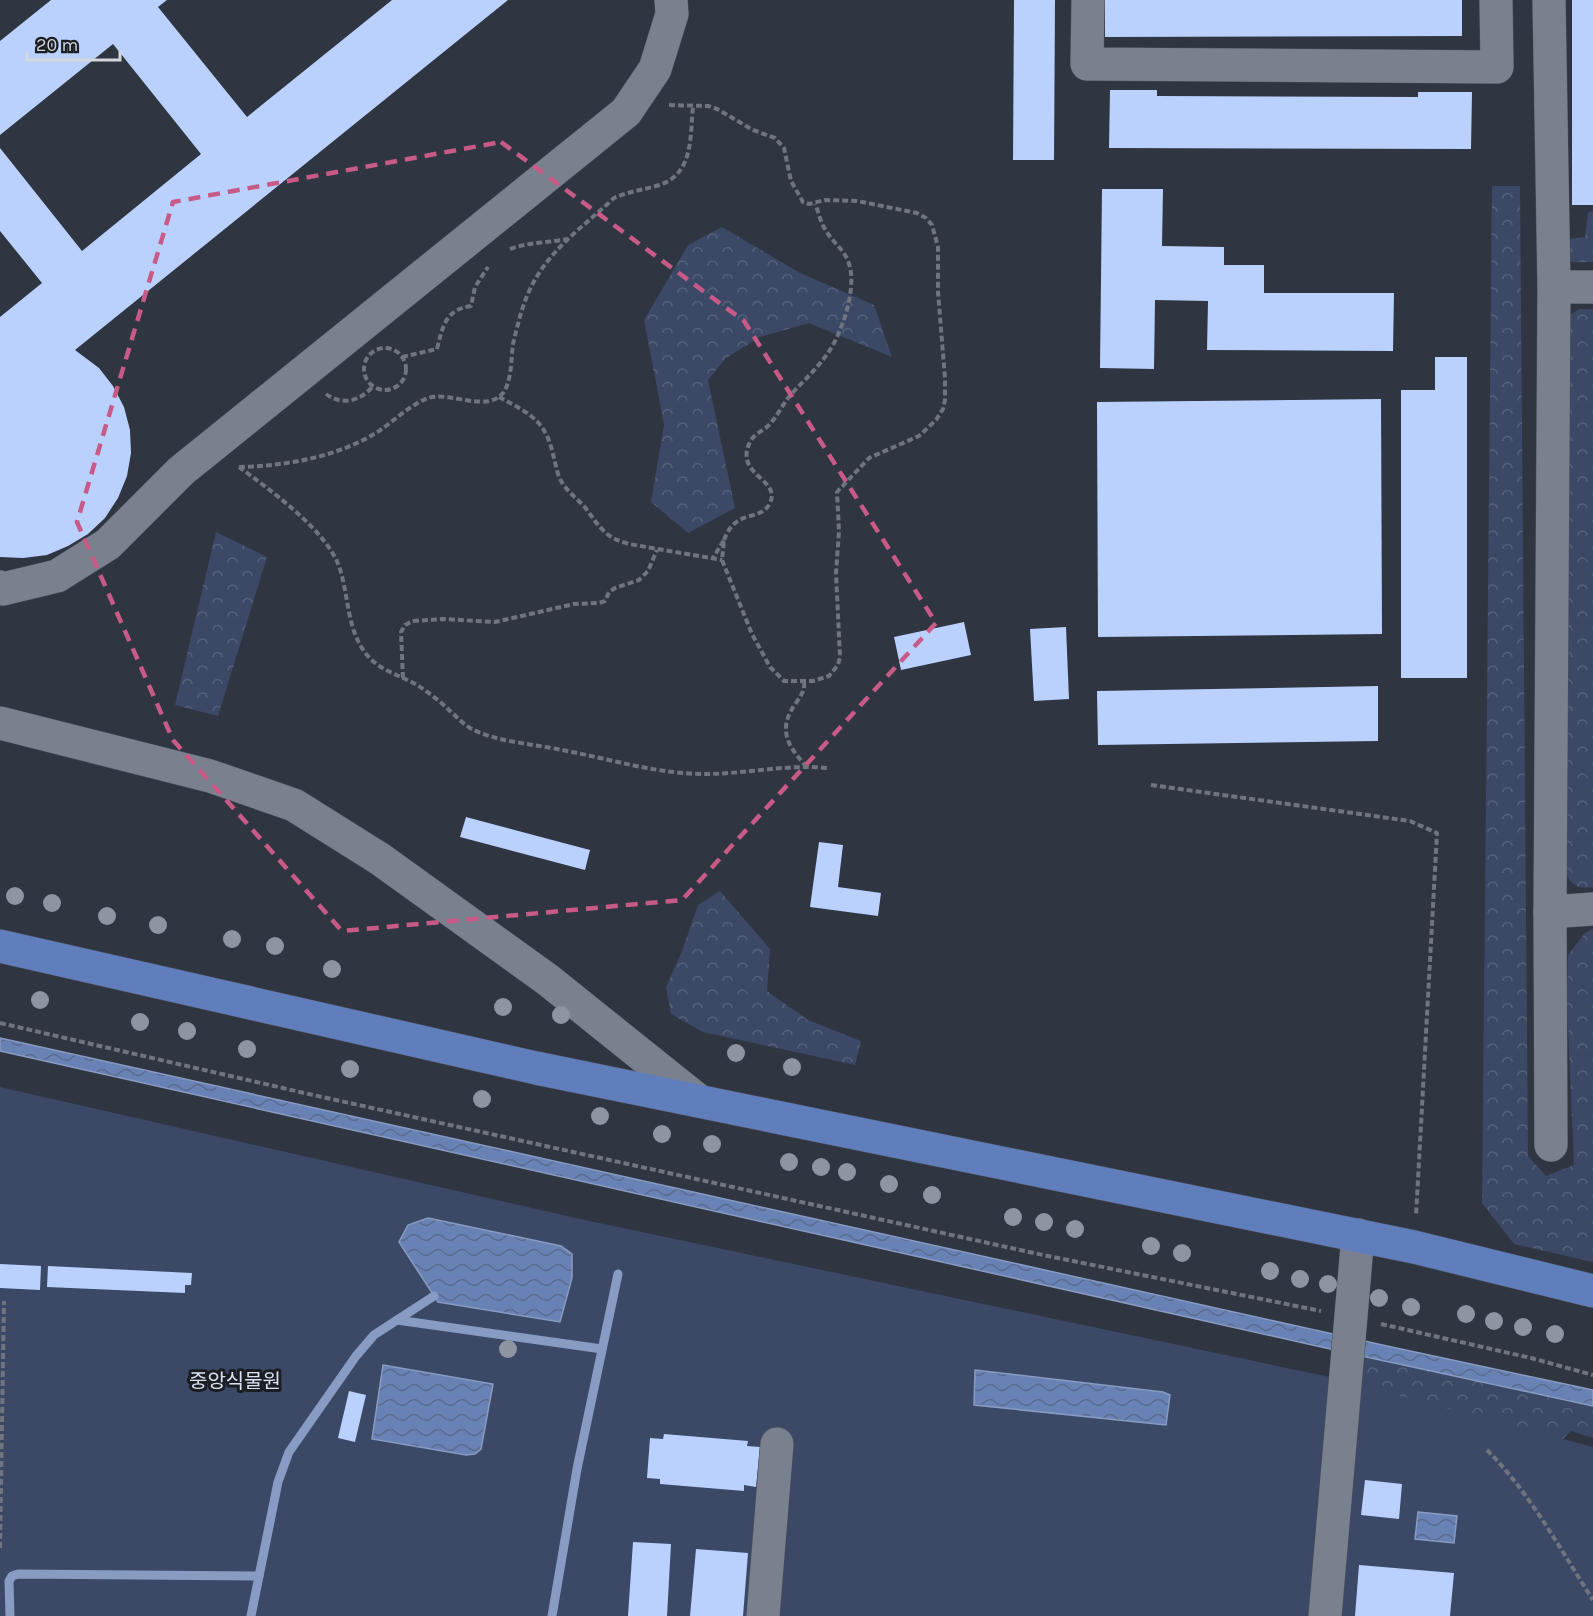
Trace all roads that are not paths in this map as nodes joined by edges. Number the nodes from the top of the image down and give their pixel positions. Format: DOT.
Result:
graph roads {
  1 [pos="671,0"];
  2 [pos="1088,0"];
  3 [pos="1496,0"];
  4 [pos="1549,0"];
  5 [pos="1554,287"];
  6 [pos="1593,287"];
  7 [pos="1,592"];
  8 [pos="0,723"];
  9 [pos="1593,909"];
  10 [pos="1550,912"];
  11 [pos="0,946"];
  12 [pos="699,1101"];
  13 [pos="1551,1145"];
  14 [pos="1358,1235"];
  15 [pos="1593,1291"];
  16 [pos="777,1444"];
  17 [pos="763,1616"];
  18 [pos="1325,1616"];
  1 -- 7 [label="street"];
  2 -- 3 [label="street"];
  4 -- 5 [label="street"];
  5 -- 6 [label="street"];
  5 -- 10 [label="street"];
  8 -- 12 [label="street"];
  9 -- 10 [label="street"];
  10 -- 13 [label="street"];
  11 -- 12 [label="main road"];
  12 -- 14 [label="main road"];
  14 -- 15 [label="main road"];
  14 -- 18 [label="street"];
  16 -- 17 [label="street"];
}
